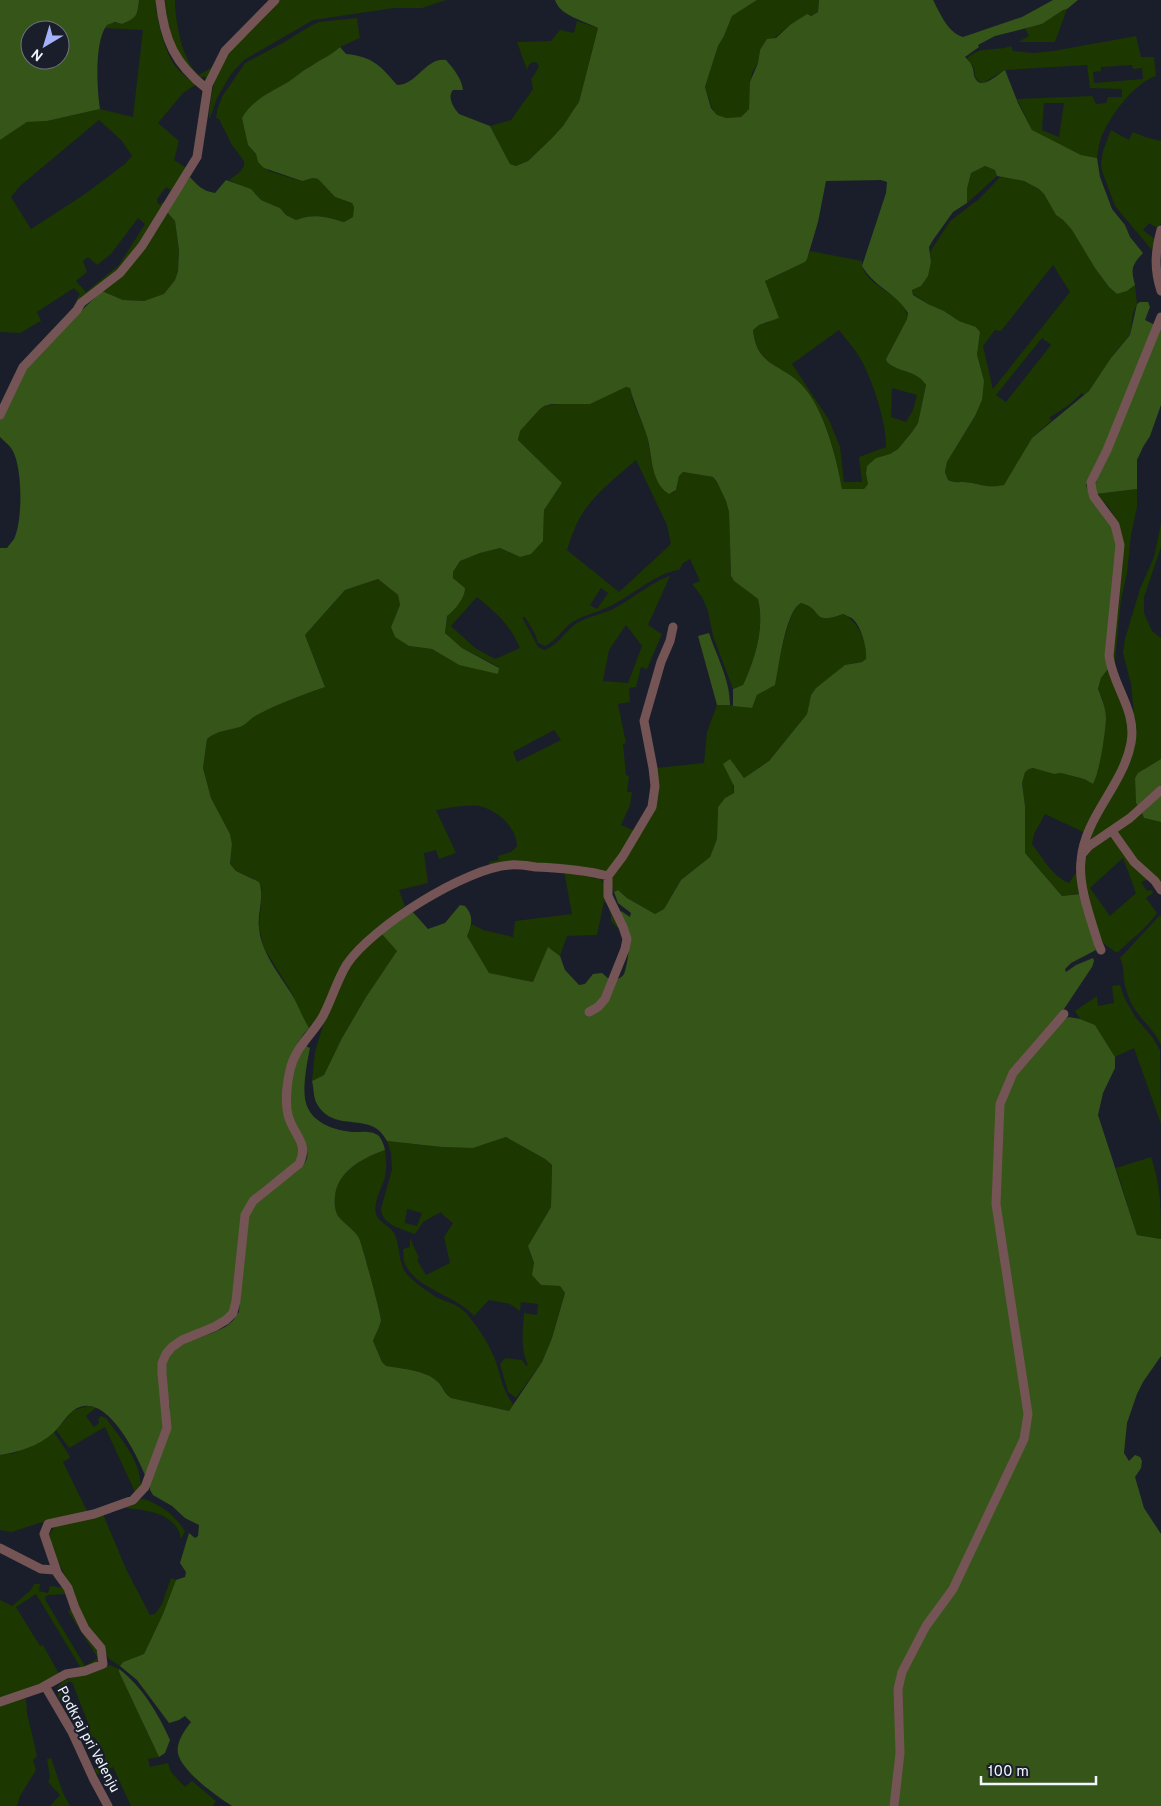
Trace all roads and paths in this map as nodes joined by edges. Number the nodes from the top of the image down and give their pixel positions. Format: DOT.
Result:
graph roads {
  1 [pos="160,0"];
  2 [pos="275,0"];
  3 [pos="207,89"];
  4 [pos="1161,230"];
  5 [pos="1161,291"];
  6 [pos="1161,317"];
  7 [pos="0,415"];
  8 [pos="673,628"];
  9 [pos="1161,790"];
  10 [pos="1112,831"];
  11 [pos="1082,855"];
  12 [pos="608,876"];
  13 [pos="1161,890"];
  14 [pos="1101,950"];
  15 [pos="589,1012"];
  16 [pos="1064,1014"];
  17 [pos="0,1548"];
  18 [pos="57,1572"];
  19 [pos="45,1686"];
  20 [pos="0,1702"];
  21 [pos="108,1806"];
  22 [pos="894,1806"];
  1 -- 3 [label="street"];
  2 -- 3 [label="street"];
  3 -- 7 [label="street"];
  4 -- 5 [label="street"];
  6 -- 11 [label="street"];
  8 -- 12 [label="street"];
  9 -- 10 [label="street"];
  10 -- 11 [label="street"];
  10 -- 13 [label="street"];
  11 -- 14 [label="street"];
  12 -- 15 [label="street"];
  12 -- 18 [label="street, Podkraj pri Velenju"];
  16 -- 22 [label="street"];
  17 -- 18 [label="street"];
  18 -- 19 [label="street, Podkraj pri Velenju"];
  19 -- 20 [label="street, Podkraj pri Velenju"];
  19 -- 21 [label="street, Podkraj pri Velenju"];
}
